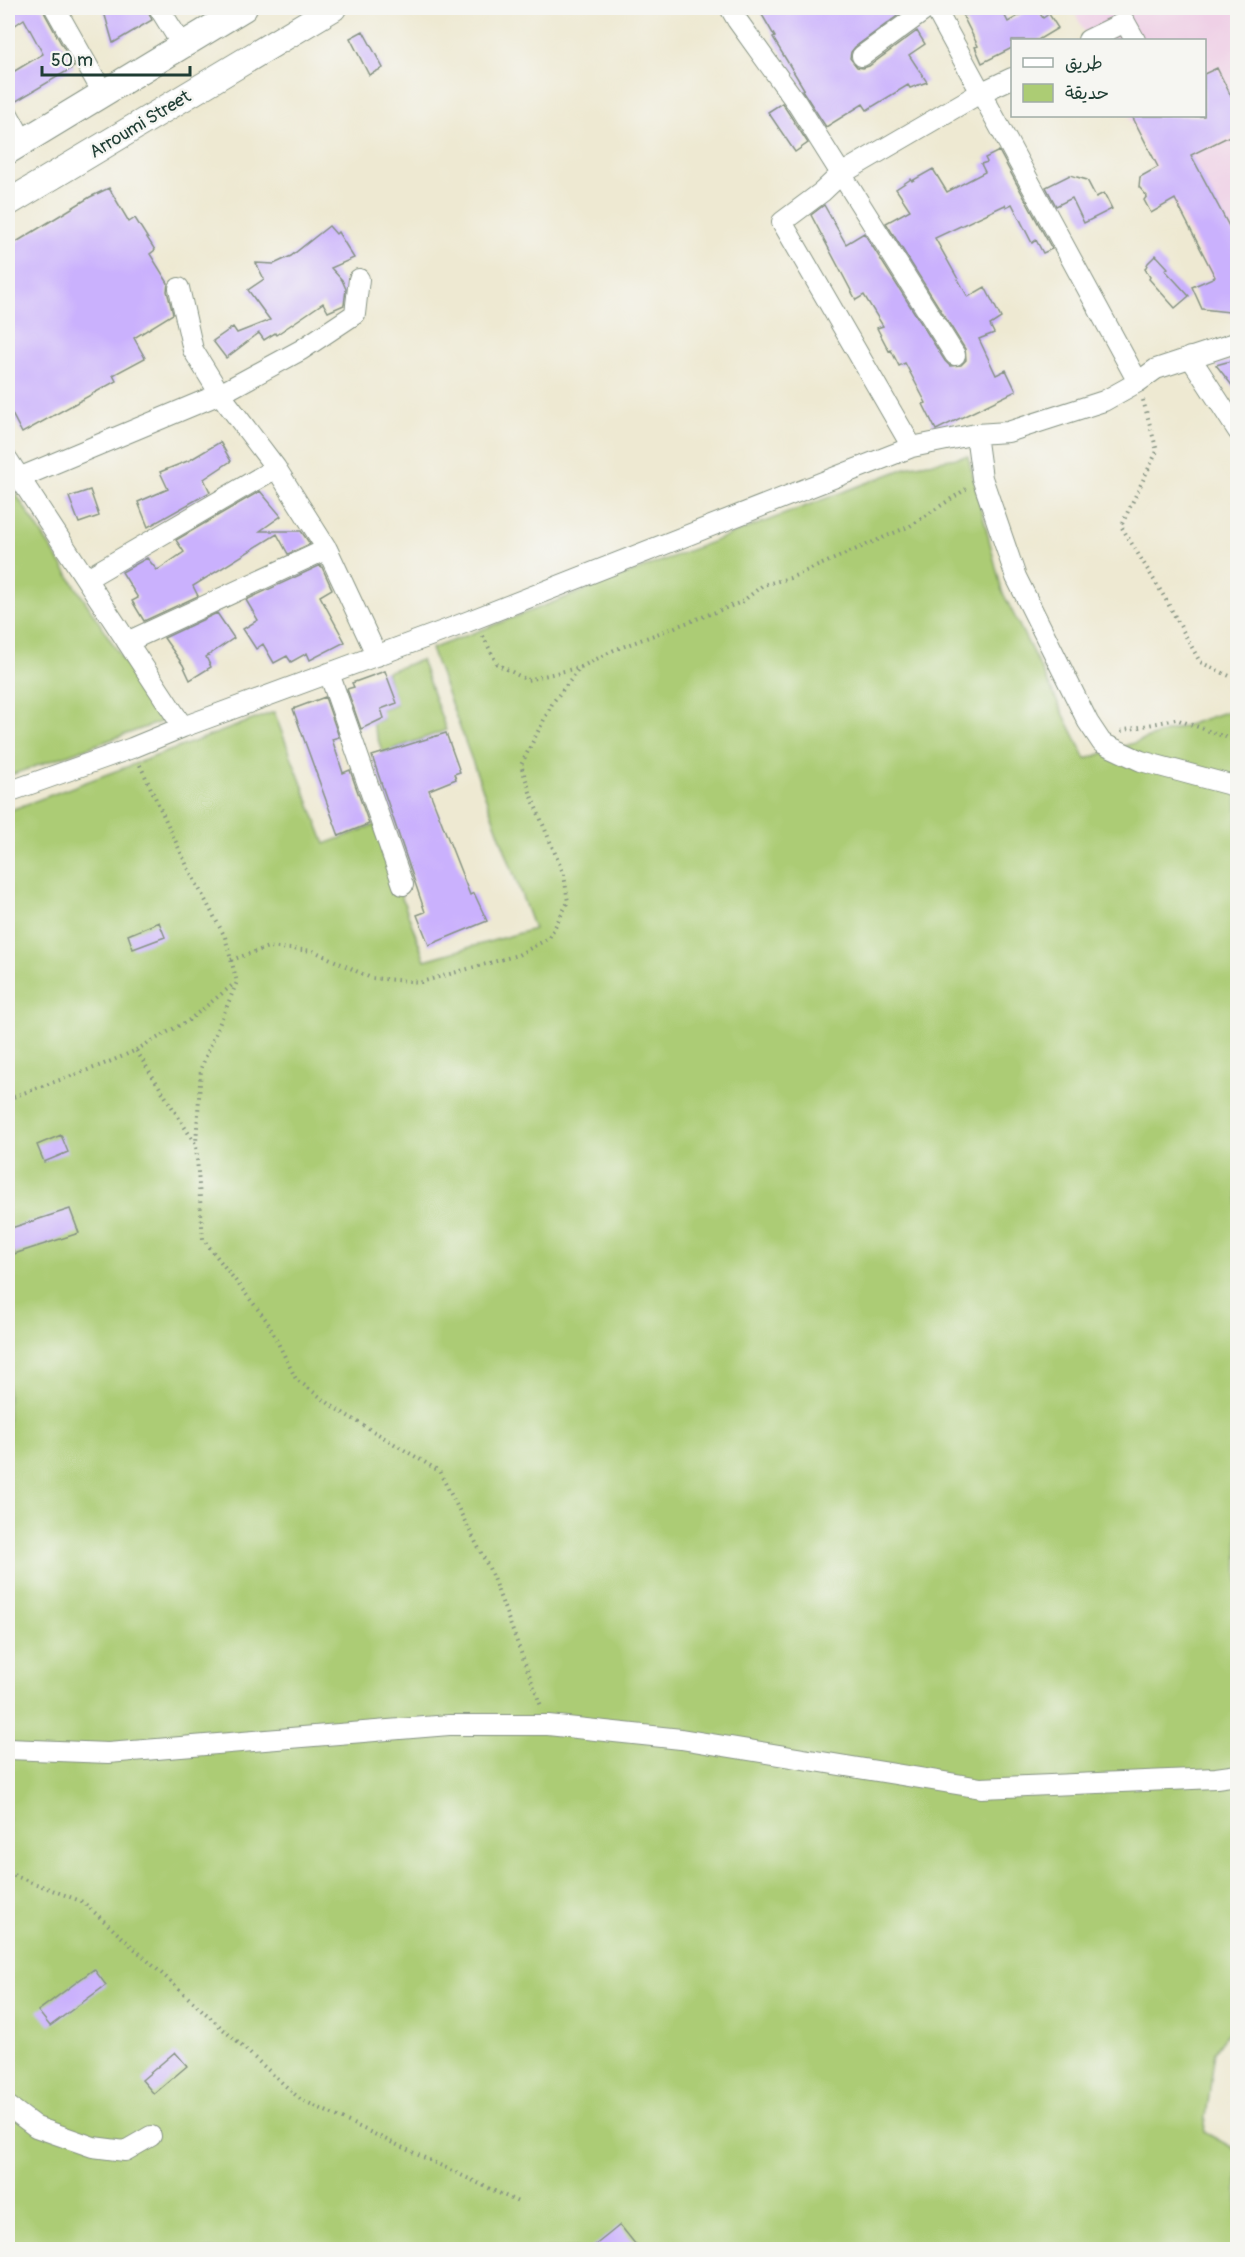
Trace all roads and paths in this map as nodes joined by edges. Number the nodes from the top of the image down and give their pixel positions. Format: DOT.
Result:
graph roads {
  1 [pos="55,8"];
  2 [pos="159,8"];
  3 [pos="244,8"];
  4 [pos="333,8"];
  5 [pos="730,8"];
  6 [pos="928,8"];
  7 [pos="936,8"];
  8 [pos="1090,39"];
  9 [pos="1134,39"];
  10 [pos="182,45"];
  11 [pos="862,56"];
  12 [pos="1011,78"];
  13 [pos="103,93"];
  14 [pos="980,93"];
  15 [pos="8,114"];
  16 [pos="15,146"];
  17 [pos="842,174"];
  18 [pos="8,203"];
  19 [pos="359,279"];
  20 [pos="179,288"];
  21 [pos="1238,342"];
  22 [pos="955,355"];
  23 [pos="1190,357"];
  24 [pos="1138,382"];
  25 [pos="220,394"];
  26 [pos="1238,431"];
  27 [pos="976,434"];
  28 [pos="912,447"];
  29 [pos="8,460"];
  30 [pos="276,468"];
  31 [pos="19,478"];
  32 [pos="982,478"];
  33 [pos="327,549"];
  34 [pos="86,579"];
  35 [pos="475,619"];
  36 [pos="127,642"];
  37 [pos="377,656"];
  38 [pos="581,667"];
  39 [pos="329,673"];
  40 [pos="1238,680"];
  41 [pos="1088,722"];
  42 [pos="183,727"];
  43 [pos="1238,743"];
  44 [pos="132,748"];
  45 [pos="1238,787"];
  46 [pos="8,792"];
  47 [pos="403,885"];
  48 [pos="231,960"];
  49 [pos="237,982"];
  50 [pos="136,1050"];
  51 [pos="8,1099"];
  52 [pos="196,1145"];
  53 [pos="548,1725"];
  54 [pos="8,1749"];
  55 [pos="1238,1775"];
  56 [pos="8,1873"];
  57 [pos="8,2106"];
  58 [pos="151,2136"];
  59 [pos="518,2202"];
  1 -- 13 [label="street"];
  2 -- 10 [label="street"];
  3 -- 10 [label="main road"];
  4 -- 18 [label="main road, Arroumi Street"];
  5 -- 17 [label="street"];
  6 -- 11 [label="street"];
  7 -- 14 [label="street"];
  8 -- 9 [label="street"];
  10 -- 13 [label="main road"];
  12 -- 14 [label="street"];
  13 -- 16 [label="main road"];
  14 -- 17 [label="street"];
  14 -- 24 [label="street"];
  15 -- 16 [label="street"];
  17 -- 22 [label="street"];
  17 -- 28 [label="street"];
  19 -- 25 [label="street"];
  20 -- 25 [label="street"];
  21 -- 23 [label="street"];
  23 -- 24 [label="street"];
  23 -- 26 [label="street"];
  24 -- 27 [label="street"];
  24 -- 40 [label="path"];
  25 -- 30 [label="street"];
  25 -- 31 [label="street"];
  27 -- 28 [label="street"];
  27 -- 32 [label="street"];
  28 -- 35 [label="street"];
  29 -- 31 [label="street"];
  30 -- 33 [label="street"];
  30 -- 34 [label="street"];
  31 -- 34 [label="street"];
  32 -- 38 [label="path"];
  32 -- 41 [label="street"];
  33 -- 36 [label="street"];
  33 -- 37 [label="street"];
  34 -- 36 [label="street"];
  35 -- 37 [label="street"];
  35 -- 38 [label="path"];
  36 -- 42 [label="street"];
  37 -- 39 [label="street"];
  38 -- 48 [label="path"];
  39 -- 42 [label="street"];
  39 -- 47 [label="street"];
  41 -- 43 [label="path"];
  41 -- 45 [label="street"];
  42 -- 44 [label="street"];
  44 -- 46 [label="street"];
  44 -- 48 [label="path"];
  48 -- 49 [label="path"];
  49 -- 50 [label="path"];
  49 -- 52 [label="path"];
  50 -- 51 [label="path"];
  50 -- 52 [label="path"];
  52 -- 53 [label="path"];
  53 -- 54 [label="street"];
  53 -- 55 [label="street"];
  56 -- 59 [label="path"];
  57 -- 58 [label="street"];
}
